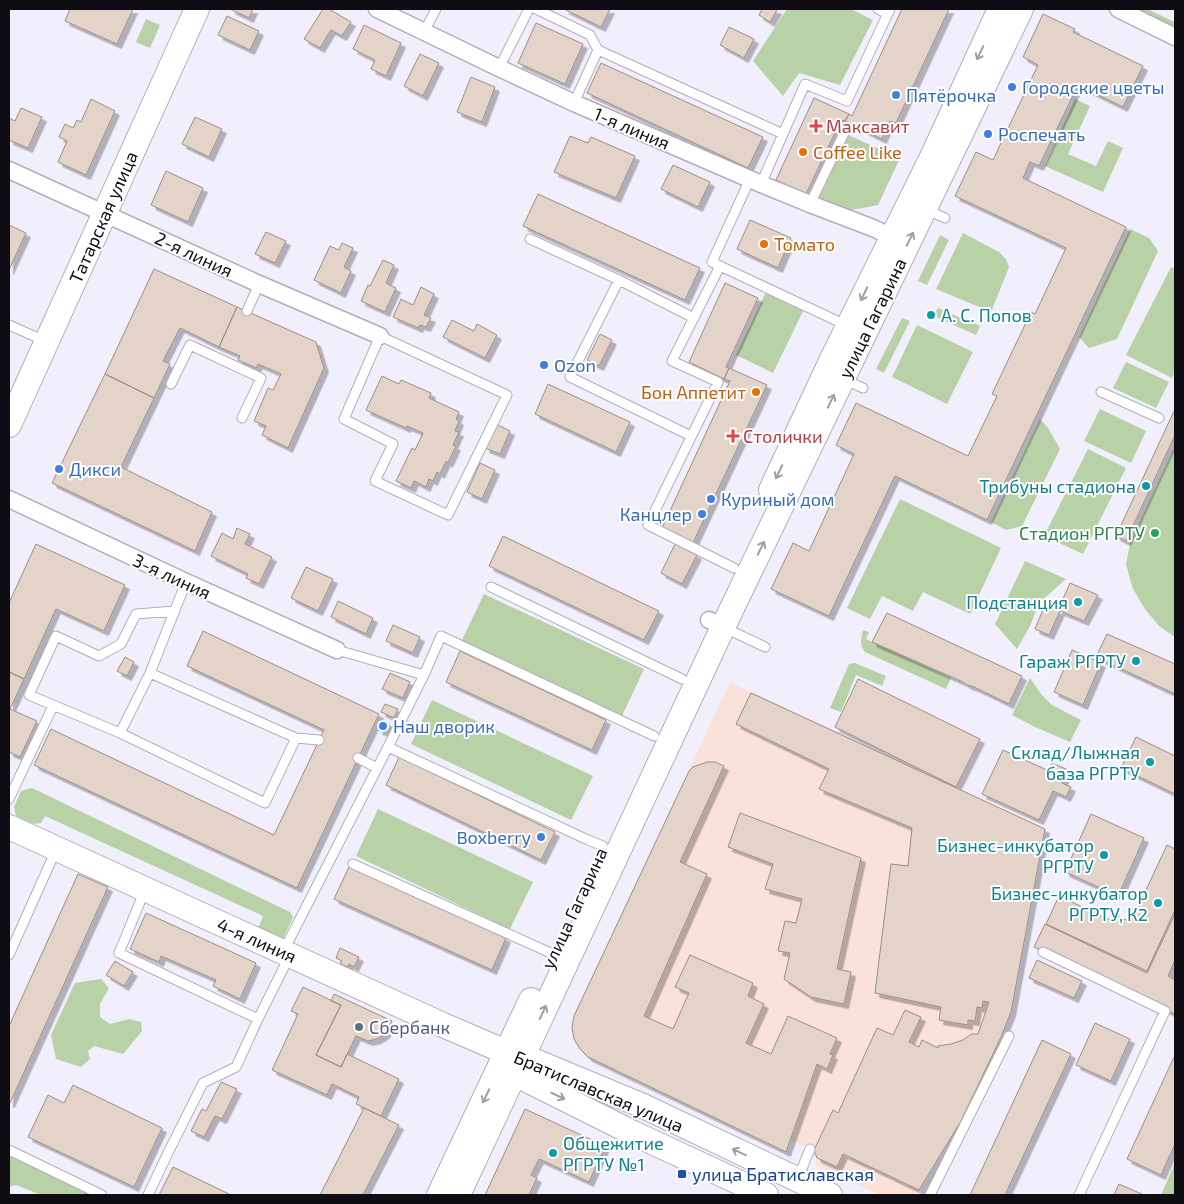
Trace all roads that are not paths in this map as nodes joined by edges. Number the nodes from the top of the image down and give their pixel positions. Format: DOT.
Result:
graph roads {
  1 [pos="197,9"];
  2 [pos="377,9"];
  3 [pos="436,9"];
  4 [pos="529,9"];
  5 [pos="536,9"];
  6 [pos="878,9"];
  7 [pos="1000,9"];
  8 [pos="1021,9"];
  9 [pos="1118,9"];
  10 [pos="889,11"];
  11 [pos="424,32"];
  12 [pos="1175,37"];
  13 [pos="598,50"];
  14 [pos="499,68"];
  15 [pos="574,103"];
  16 [pos="846,129"];
  17 [pos="783,134"];
  18 [pos="9,170"];
  19 [pos="755,182"];
  20 [pos="810,204"];
  21 [pos="104,213"];
  22 [pos="892,237"];
  23 [pos="530,239"];
  24 [pos="720,266"];
  25 [pos="619,280"];
  26 [pos="259,284"];
  27 [pos="247,311"];
  28 [pos="694,318"];
  29 [pos="9,325"];
  30 [pos="848,327"];
  31 [pos="380,336"];
  32 [pos="47,341"];
  33 [pos="228,351"];
  34 [pos="224,361"];
  35 [pos="171,384"];
  36 [pos="1101,392"];
  37 [pos="242,418"];
  38 [pos="1159,418"];
  39 [pos="9,425"];
  40 [pos="691,436"];
  41 [pos="9,499"];
  42 [pos="734,568"];
  43 [pos="186,582"];
  44 [pos="491,587"];
  45 [pos="175,612"];
  46 [pos="716,623"];
  47 [pos="765,647"];
  48 [pos="337,650"];
  49 [pos="150,673"];
  50 [pos="424,675"];
  51 [pos="682,679"];
  52 [pos="53,706"];
  53 [pos="120,733"];
  54 [pos="654,736"];
  55 [pos="296,738"];
  56 [pos="319,740"];
  57 [pos="388,747"];
  58 [pos="358,758"];
  59 [pos="378,768"];
  60 [pos="9,800"];
  61 [pos="9,827"];
  62 [pos="603,846"];
  63 [pos="56,849"];
  64 [pos="352,864"];
  65 [pos="146,890"];
  66 [pos="1043,952"];
  67 [pos="286,954"];
  68 [pos="553,954"];
  69 [pos="9,955"];
  70 [pos="258,1019"];
  71 [pos="1010,1036"];
  72 [pos="515,1061"];
  73 [pos="810,1148"];
  74 [pos="9,1150"];
  75 [pos="797,1180"];
  76 [pos="102,1195"];
  77 [pos="148,1195"];
  78 [pos="439,1195"];
  79 [pos="458,1195"];
  80 [pos="766,1195"];
  81 [pos="830,1195"];
  82 [pos="930,1195"];
  83 [pos="1080,1195"];
  1 -- 21 [label="main road, Татарская улица"];
  2 -- 11 [label="street, 1-я линия"];
  3 -- 11 [label="lane"];
  4 -- 14 [label="lane"];
  5 -- 13 [label="lane"];
  6 -- 10 [label="lane"];
  7 -- 22 [label="main road, улица Гагарина, one-way"];
  46 -- 8 [label="main road, улица Гагарина, one-way"];
  9 -- 12 [label="street"];
  10 -- 17 [label="lane"];
  11 -- 14 [label="street, 1-я линия"];
  13 -- 15 [label="lane"];
  13 -- 17 [label="lane"];
  14 -- 15 [label="street, 1-я линия"];
  15 -- 19 [label="street, 1-я линия"];
  16 -- 20 [label="lane"];
  17 -- 19 [label="lane"];
  18 -- 21 [label="street, 2-я линия"];
  19 -- 20 [label="street, 1-я линия"];
  19 -- 24 [label="lane"];
  20 -- 22 [label="street, 1-я линия"];
  21 -- 26 [label="street, 2-я линия"];
  21 -- 32 [label="main road, Татарская улица"];
  22 -- 30 [label="main road, улица Гагарина, one-way"];
  23 -- 25 [label="lane"];
  24 -- 28 [label="lane"];
  24 -- 30 [label="lane"];
  25 -- 28 [label="lane"];
  25 -- 40 [label="lane"];
  26 -- 27 [label="lane"];
  26 -- 31 [label="street, 2-я линия"];
  28 -- 40 [label="lane"];
  29 -- 32 [label="lane"];
  30 -- 42 [label="main road, улица Гагарина, one-way"];
  31 -- 31 [label="lane"];
  32 -- 39 [label="main road, Татарская улица"];
  33 -- 34 [label="lane"];
  34 -- 35 [label="lane"];
  34 -- 37 [label="lane"];
  36 -- 38 [label="lane"];
  40 -- 42 [label="lane"];
  41 -- 43 [label="street, 3-я линия"];
  42 -- 46 [label="main road, улица Гагарина"];
  43 -- 45 [label="lane"];
  43 -- 48 [label="street, 3-я линия"];
  44 -- 51 [label="lane"];
  45 -- 49 [label="lane"];
  45 -- 52 [label="lane"];
  46 -- 47 [label="lane"];
  46 -- 51 [label="main road, улица Гагарина"];
  72 -- 46 [label="main road, улица Гагарина, one-way"];
  48 -- 50 [label="lane"];
  49 -- 53 [label="lane"];
  49 -- 55 [label="lane"];
  50 -- 54 [label="lane"];
  50 -- 57 [label="lane"];
  51 -- 54 [label="main road, улица Гагарина"];
  52 -- 53 [label="lane"];
  52 -- 60 [label="lane"];
  53 -- 55 [label="lane"];
  54 -- 62 [label="main road, улица Гагарина"];
  55 -- 56 [label="lane"];
  57 -- 59 [label="lane"];
  57 -- 62 [label="lane"];
  58 -- 59 [label="lane"];
  59 -- 67 [label="lane"];
  61 -- 63 [label="main road, 4-я линия"];
  62 -- 68 [label="main road, улица Гагарина"];
  63 -- 65 [label="main road, 4-я линия"];
  63 -- 69 [label="lane"];
  64 -- 68 [label="lane"];
  65 -- 67 [label="main road, 4-я линия"];
  65 -- 70 [label="lane"];
  66 -- 83 [label="lane"];
  67 -- 70 [label="lane"];
  67 -- 72 [label="main road, 4-я линия"];
  68 -- 72 [label="main road, улица Гагарина"];
  70 -- 77 [label="lane"];
  71 -- 82 [label="lane"];
  75 -- 72 [label="main road, Братиславская улица, one-way"];
  72 -- 78 [label="main road, улица Гагарина, one-way"];
  72 -- 79 [label="main road, улица Гагарина"];
  72 -- 80 [label="main road, Братиславская улица, one-way"];
  73 -- 75 [label="lane"];
  74 -- 76 [label="lane"];
  75 -- 81 [label="main road, Братиславская улица"];
}
